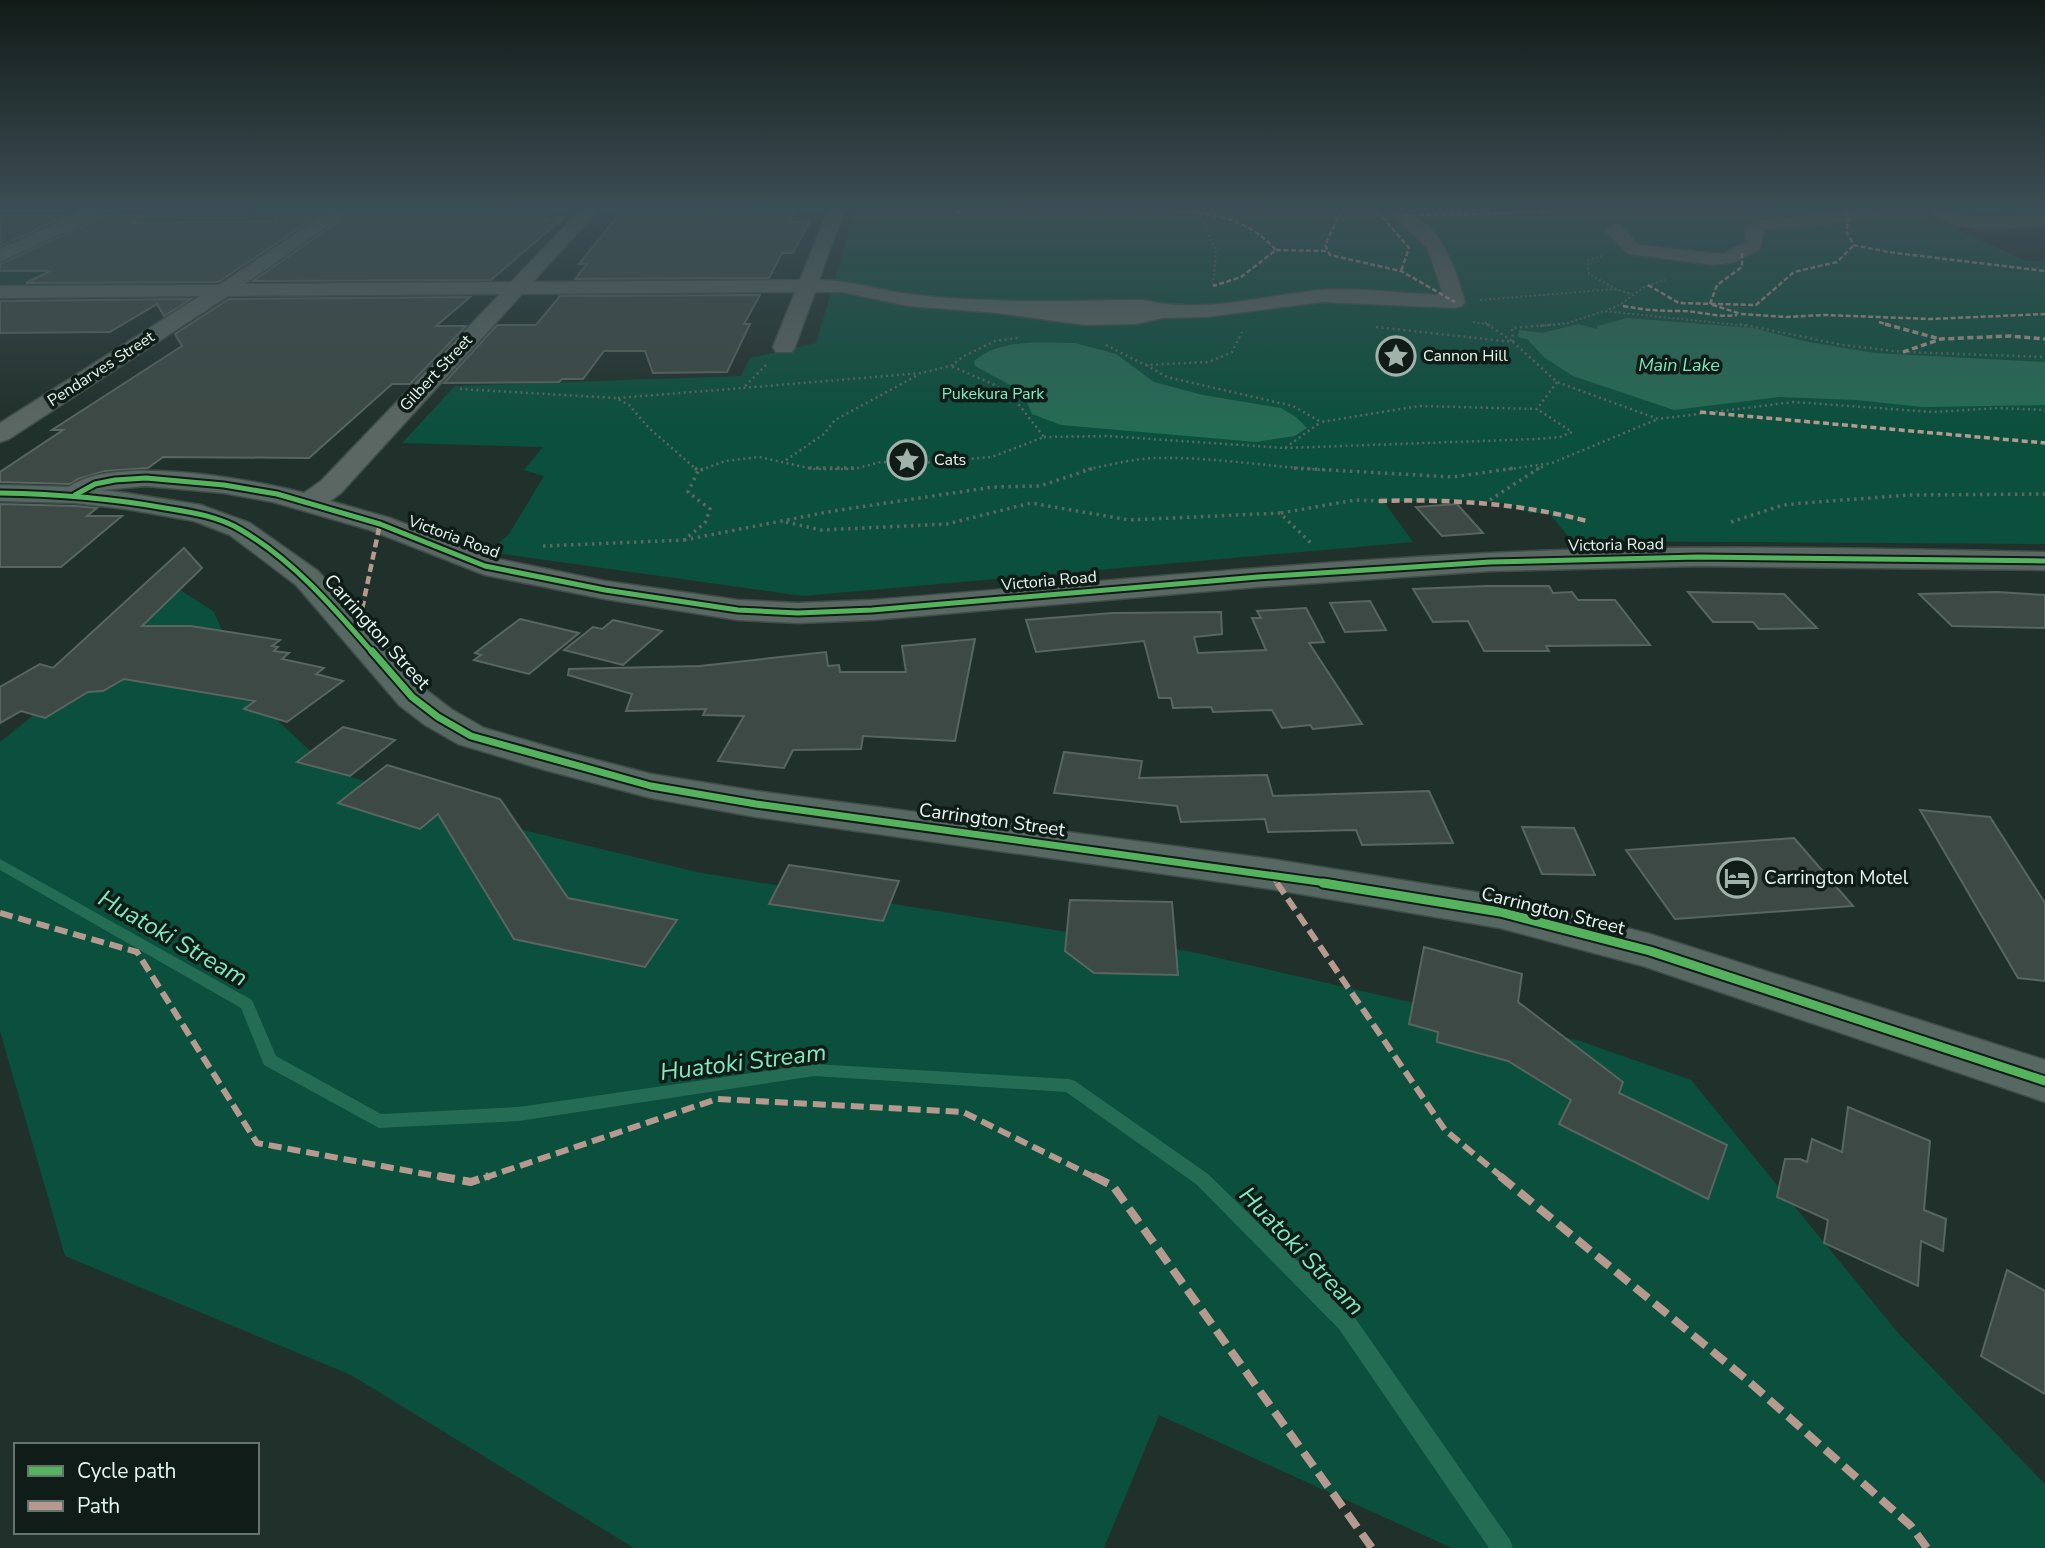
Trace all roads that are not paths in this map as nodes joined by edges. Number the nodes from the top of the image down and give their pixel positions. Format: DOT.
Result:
graph roads {
  1 [pos="231,283"];
  2 [pos="521,283"];
  3 [pos="810,283"];
  4 [pos="1450,283"];
  5 [pos="809,287"];
  6 [pos="516,289"];
  7 [pos="221,290"];
  8 [pos="0,292"];
  9 [pos="784,347"];
  10 [pos="0,434"];
  11 [pos="0,493"];
  12 [pos="75,495"];
  13 [pos="310,502"];
  14 [pos="2045,561"];
  15 [pos="2045,1081"];
  1 -- 7 [label="street, Pendarves Street"];
  2 -- 6 [label="street, Gilbert Street"];
  3 -- 5 [label="street"];
  4 -- 5 [label="street"];
  5 -- 6 [label="street"];
  5 -- 9 [label="street"];
  6 -- 7 [label="street"];
  6 -- 13 [label="street, Gilbert Street"];
  7 -- 8 [label="street"];
  7 -- 10 [label="street, Pendarves Street"];
  11 -- 12 [label="main road, Carrington Street"];
  12 -- 13 [label="street, Victoria Road"];
  12 -- 15 [label="main road, Carrington Street"];
  13 -- 14 [label="street, Victoria Road"];
}
